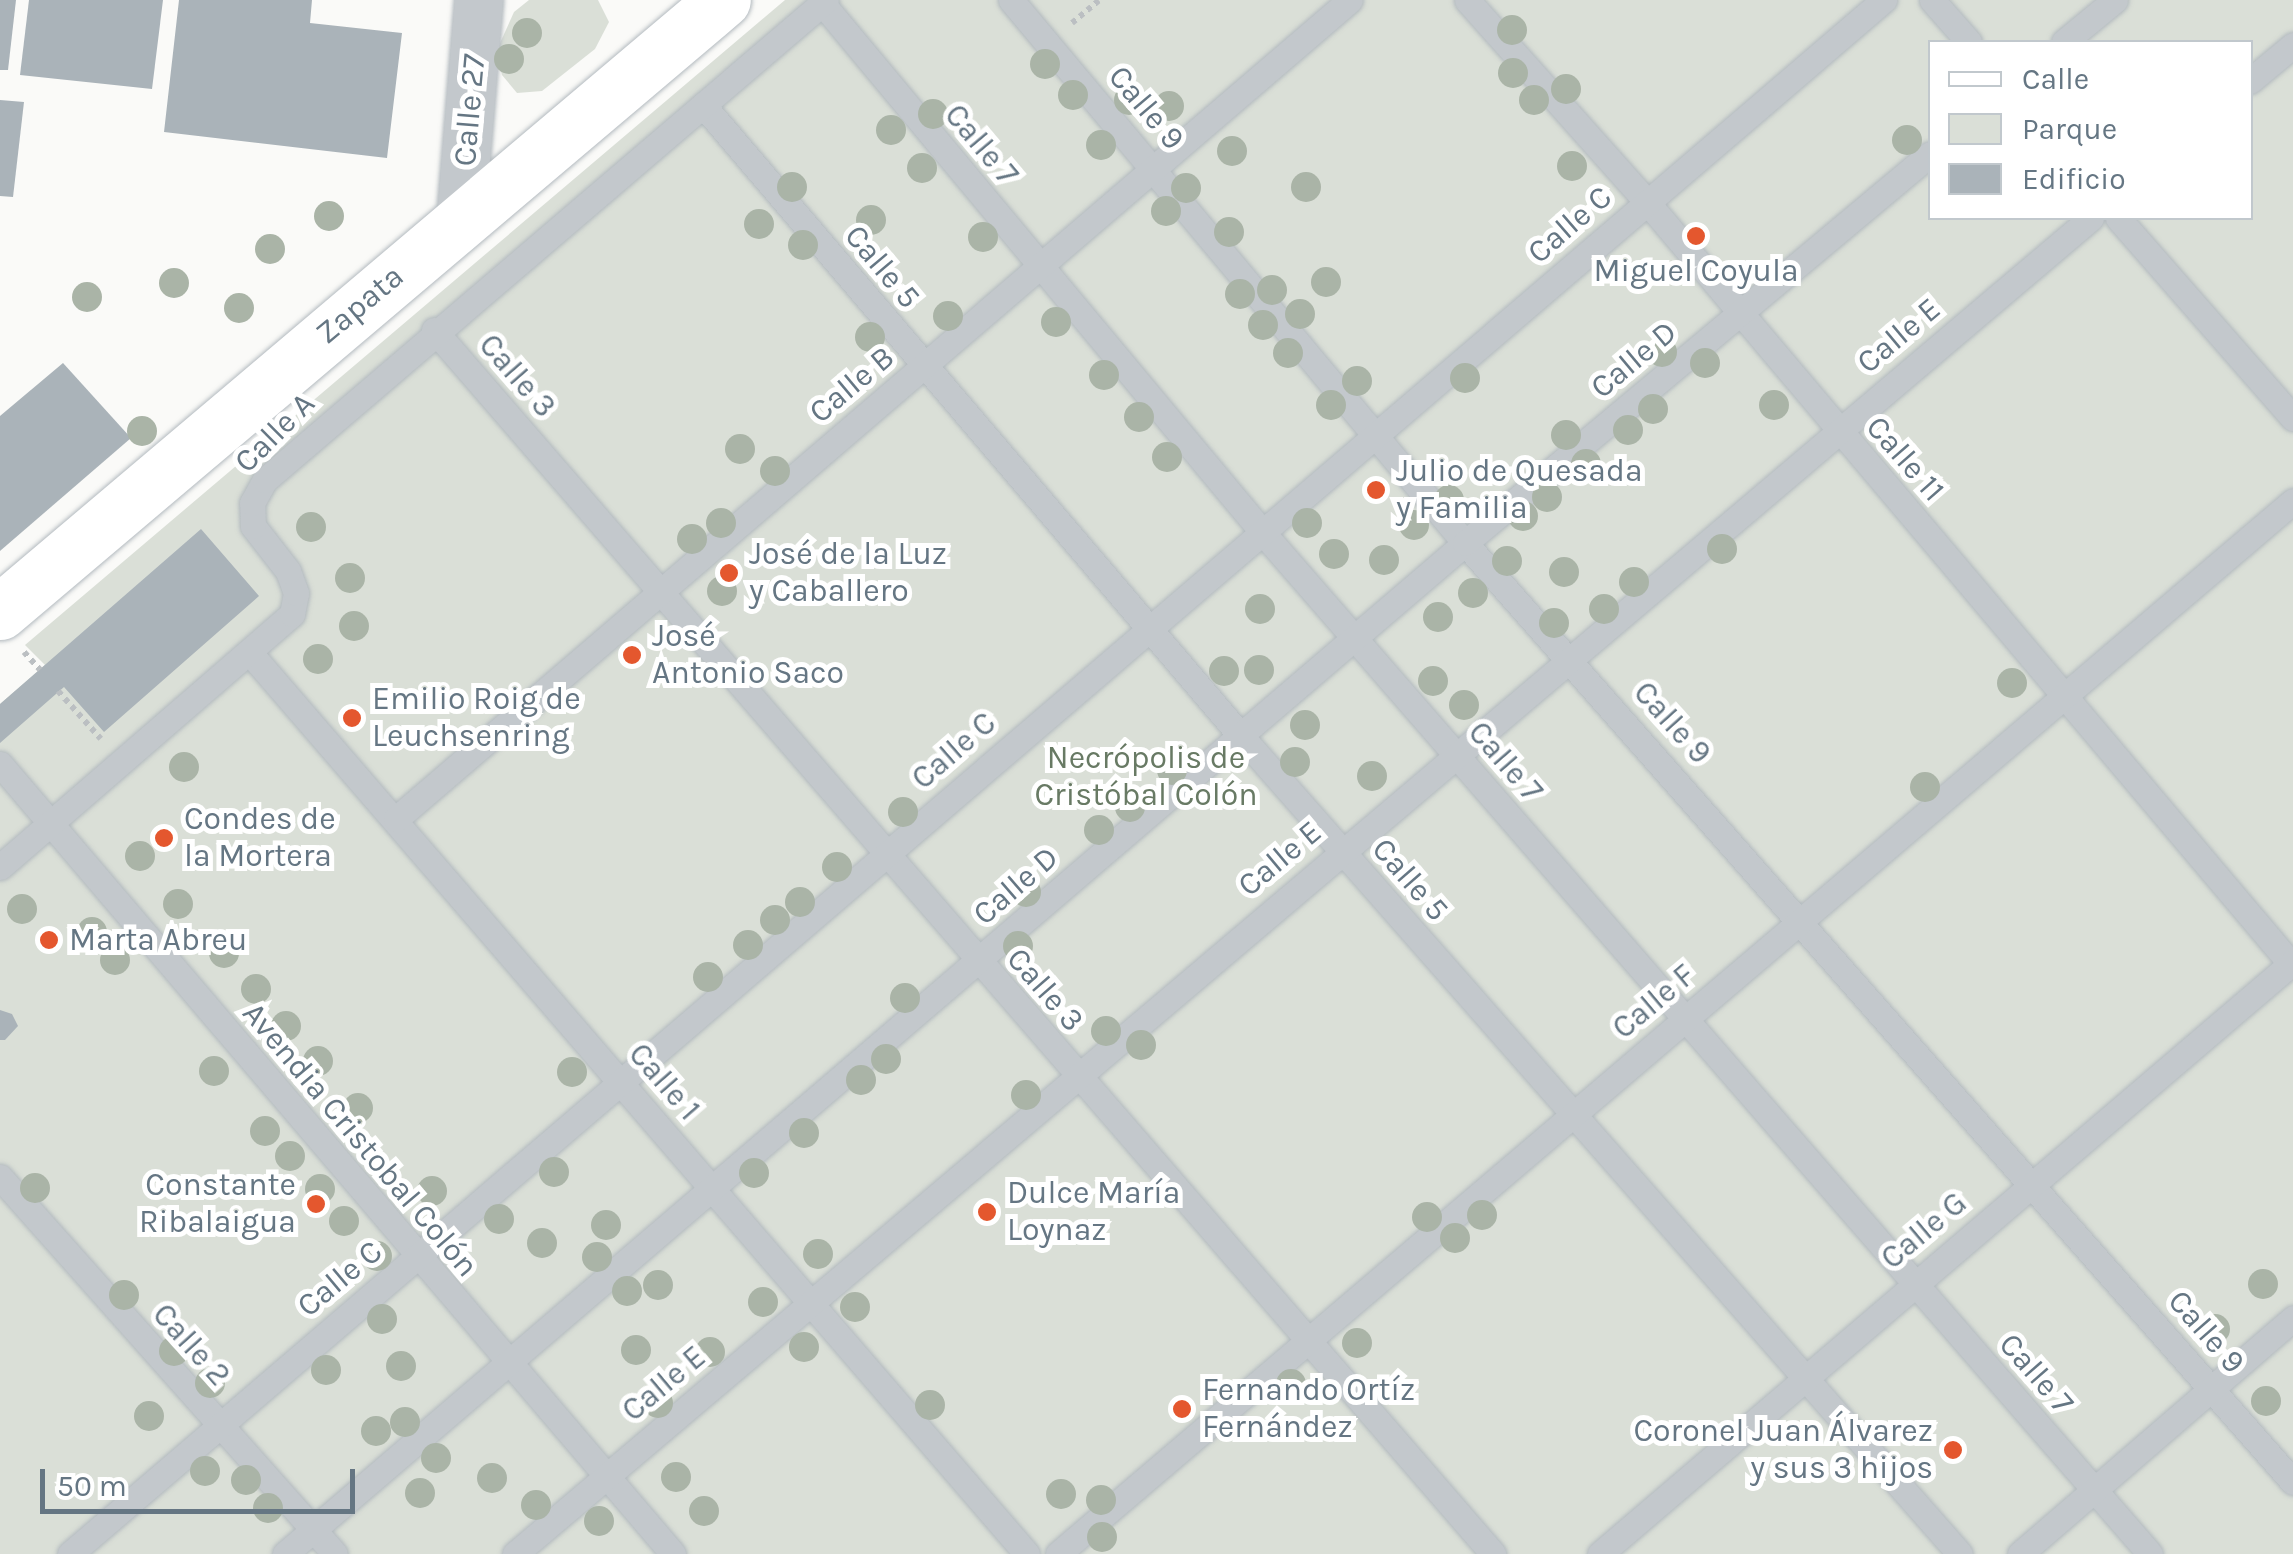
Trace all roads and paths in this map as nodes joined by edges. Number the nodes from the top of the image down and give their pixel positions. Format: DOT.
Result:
graph roads {
  1 [pos="479,0"];
  2 [pos="723,0"];
  3 [pos="1011,0"];
  4 [pos="1350,0"];
  5 [pos="1466,0"];
  6 [pos="1884,0"];
  7 [pos="1932,0"];
  8 [pos="2115,0"];
  9 [pos="824,2"];
  10 [pos="1967,40"];
  11 [pos="2066,40"];
  12 [pos="2293,44"];
  13 [pos="2253,78"];
  14 [pos="703,105"];
  15 [pos="1928,156"];
  16 [pos="1155,169"];
  17 [pos="1647,202"];
  18 [pos="461,219"];
  19 [pos="2090,220"];
  20 [pos="2120,220"];
  21 [pos="1040,268"];
  22 [pos="1740,314"];
  23 [pos="434,330"];
  24 [pos="923,367"];
  25 [pos="2293,418"];
  26 [pos="1837,431"];
  27 [pos="1378,435"];
  28 [pos="2293,501"];
  29 [pos="1264,534"];
  30 [pos="1464,543"];
  31 [pos="660,588"];
  32 [pos="1,611"];
  33 [pos="1146,627"];
  34 [pos="1355,639"];
  35 [pos="250,653"];
  36 [pos="1570,656"];
  37 [pos="58,691"];
  38 [pos="2066,693"];
  39 [pos="1241,736"];
  40 [pos="1455,753"];
  41 [pos="122,762"];
  42 [pos="0,764"];
  43 [pos="396,820"];
  44 [pos="50,824"];
  45 [pos="1341,850"];
  46 [pos="886,852"];
  47 [pos="0,867"];
  48 [pos="1802,918"];
  49 [pos="978,962"];
  50 [pos="2292,963"];
  51 [pos="1685,1018"];
  52 [pos="1076,1075"];
  53 [pos="621,1081"];
  54 [pos="1573,1113"];
  55 [pos="0,1178"];
  56 [pos="2032,1182"];
  57 [pos="713,1188"];
  58 [pos="416,1257"];
  59 [pos="1914,1282"];
  60 [pos="810,1302"];
  61 [pos="2293,1318"];
  62 [pos="1306,1343"];
  63 [pos="508,1363"];
  64 [pos="1804,1376"];
  65 [pos="2212,1388"];
  66 [pos="219,1425"];
  67 [pos="606,1476"];
  68 [pos="2293,1482"];
  69 [pos="2094,1490"];
  70 [pos="314,1529"];
  71 [pos="70,1554"];
  72 [pos="285,1554"];
  73 [pos="335,1554"];
  74 [pos="515,1554"];
  75 [pos="673,1554"];
  76 [pos="1027,1554"];
  77 [pos="1058,1554"];
  78 [pos="1494,1554"];
  79 [pos="1600,1554"];
  80 [pos="1960,1554"];
  81 [pos="2020,1554"];
  82 [pos="2150,1554"];
  1 -- 18 [label="street, Calle 27"];
  2 -- 18 [label="main road, Zapata"];
  3 -- 16 [label="lane, Calle 9"];
  4 -- 16 [label="lane, Calle B"];
  5 -- 17 [label="lane, Calle 11"];
  6 -- 17 [label="lane, Calle C"];
  7 -- 10 [label="lane"];
  8 -- 11 [label="lane"];
  9 -- 14 [label="lane, Calle A"];
  9 -- 21 [label="lane, Calle 7"];
  12 -- 13 [label="lane"];
  14 -- 23 [label="lane, Calle A"];
  14 -- 24 [label="lane, Calle 5"];
  15 -- 22 [label="lane, Calle D"];
  16 -- 21 [label="lane, Calle B"];
  16 -- 27 [label="lane, Calle 9"];
  17 -- 22 [label="lane, Calle 11"];
  17 -- 27 [label="lane, Calle C"];
  18 -- 32 [label="main road, Zapata"];
  19 -- 26 [label="lane, Calle E"];
  20 -- 25 [label="lane"];
  21 -- 24 [label="lane, Calle B"];
  21 -- 29 [label="lane, Calle 7"];
  22 -- 26 [label="lane, Calle 11"];
  22 -- 30 [label="lane, Calle D"];
  23 -- 31 [label="lane, Calle 3"];
  23 -- 35 [label="lane, Calle A"];
  24 -- 31 [label="lane, Calle B"];
  24 -- 33 [label="lane, Calle 5"];
  26 -- 36 [label="lane, Calle E"];
  26 -- 38 [label="lane, Calle 11"];
  27 -- 29 [label="lane, Calle C"];
  27 -- 30 [label="lane, Calle 9"];
  28 -- 38 [label="lane, Calle F"];
  29 -- 33 [label="lane, Calle C"];
  29 -- 34 [label="lane, Calle 7"];
  30 -- 34 [label="lane, Calle D"];
  30 -- 36 [label="lane, Calle 9"];
  31 -- 43 [label="lane, Calle B"];
  31 -- 46 [label="lane, Calle 3"];
  33 -- 39 [label="lane, Calle 5"];
  33 -- 46 [label="lane, Calle C"];
  34 -- 39 [label="lane, Calle D"];
  34 -- 40 [label="lane, Calle 7"];
  35 -- 41 [label="lane, Calle A"];
  35 -- 43 [label="lane, Calle 1"];
  36 -- 40 [label="lane, Calle E"];
  36 -- 48 [label="lane, Calle 9"];
  37 -- 41 [label="path"];
  38 -- 48 [label="lane, Calle F"];
  38 -- 50 [label="lane, Calle 11"];
  39 -- 45 [label="lane, Calle 5"];
  39 -- 49 [label="lane, Calle D"];
  40 -- 45 [label="lane, Calle E"];
  40 -- 51 [label="lane, Calle 7"];
  41 -- 44 [label="lane, Calle A"];
  42 -- 44 [label="lane, Avendia Cristobal Colón"];
  43 -- 53 [label="lane, Calle 1"];
  44 -- 47 [label="lane, Calle A"];
  44 -- 58 [label="lane, Avendia Cristobal Colón"];
  45 -- 52 [label="lane, Calle E"];
  45 -- 54 [label="lane, Calle 5"];
  46 -- 49 [label="lane, Calle 3"];
  46 -- 53 [label="lane, Calle C"];
  48 -- 51 [label="lane, Calle F"];
  48 -- 56 [label="lane, Calle 9"];
  49 -- 52 [label="lane, Calle 3"];
  49 -- 57 [label="lane, Calle D"];
  50 -- 56 [label="lane, Calle G"];
  51 -- 54 [label="lane, Calle F"];
  51 -- 59 [label="lane, Calle 7"];
  52 -- 60 [label="lane, Calle E"];
  52 -- 62 [label="lane, Calle 3"];
  53 -- 57 [label="lane, Calle 1"];
  53 -- 58 [label="lane, Calle C"];
  54 -- 62 [label="lane, Calle F"];
  54 -- 64 [label="lane, Calle 5"];
  55 -- 66 [label="lane, Calle 2"];
  56 -- 59 [label="lane, Calle G"];
  56 -- 65 [label="lane, Calle 9"];
  57 -- 60 [label="lane, Calle 1"];
  57 -- 63 [label="lane, Calle D"];
  58 -- 63 [label="lane, Avendia Cristobal Colón"];
  58 -- 66 [label="lane, Calle C"];
  59 -- 64 [label="lane, Calle G"];
  59 -- 69 [label="lane, Calle 7"];
  60 -- 67 [label="lane, Calle E"];
  60 -- 76 [label="lane, Calle 1"];
  61 -- 65 [label="lane"];
  62 -- 77 [label="lane, Calle F"];
  62 -- 78 [label="lane, Calle 3"];
  63 -- 67 [label="lane, Avendia Cristobal Colón"];
  63 -- 70 [label="lane, Calle D"];
  64 -- 79 [label="lane, Calle G"];
  64 -- 80 [label="lane, Calle 5"];
  65 -- 68 [label="lane, Calle 9"];
  65 -- 69 [label="lane"];
  66 -- 70 [label="lane, Calle 2"];
  66 -- 71 [label="lane, Calle C"];
  67 -- 74 [label="lane, Calle E"];
  67 -- 75 [label="lane, Avendia Cristobal Colón"];
  69 -- 81 [label="lane"];
  69 -- 82 [label="lane, Calle 7"];
  70 -- 72 [label="lane, Calle D"];
  70 -- 73 [label="lane, Calle 2"];
}
